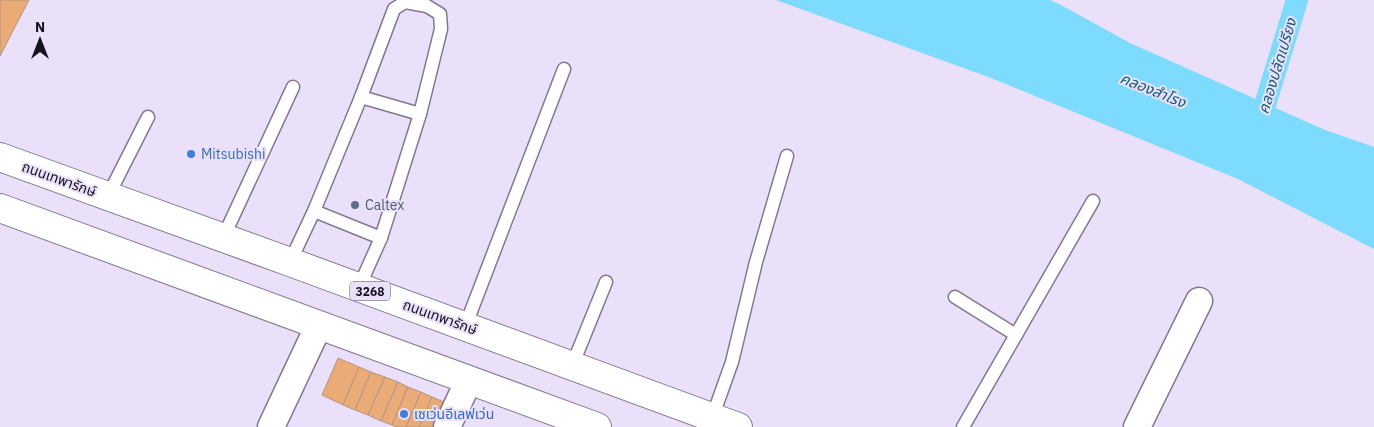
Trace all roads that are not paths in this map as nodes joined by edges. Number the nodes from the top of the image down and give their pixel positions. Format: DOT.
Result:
graph roads {
  1 [pos="564,69"];
  2 [pos="293,87"];
  3 [pos="360,97"];
  4 [pos="420,114"];
  5 [pos="148,117"];
  6 [pos="787,156"];
  7 [pos="0,158"];
  8 [pos="108,196"];
  9 [pos="1093,201"];
  10 [pos="0,208"];
  11 [pos="314,211"];
  12 [pos="223,238"];
  13 [pos="381,238"];
  14 [pos="290,262"];
  15 [pos="606,282"];
  16 [pos="359,287"];
  17 [pos="955,297"];
  18 [pos="1199,301"];
  19 [pos="319,325"];
  20 [pos="465,327"];
  21 [pos="1016,335"];
  22 [pos="572,366"];
  23 [pos="469,380"];
  24 [pos="712,418"];
  25 [pos="271,427"];
  26 [pos="447,427"];
  27 [pos="597,427"];
  28 [pos="738,427"];
  29 [pos="963,427"];
  30 [pos="1137,427"];
  1 -- 20 [label="lane"];
  2 -- 12 [label="lane"];
  3 -- 4 [label="lane"];
  3 -- 4 [label="lane"];
  3 -- 11 [label="lane"];
  4 -- 13 [label="lane"];
  5 -- 8 [label="lane"];
  6 -- 24 [label="lane"];
  7 -- 8 [label="main road, ถนนเทพารักษ์ / 3268"];
  8 -- 12 [label="main road, ถนนเทพารักษ์ / 3268"];
  9 -- 21 [label="lane"];
  10 -- 19 [label="main road"];
  11 -- 13 [label="lane"];
  11 -- 14 [label="lane"];
  12 -- 14 [label="main road, ถนนเทพารักษ์ / 3268"];
  13 -- 16 [label="lane"];
  14 -- 16 [label="main road, ถนนเทพารักษ์ / 3268"];
  15 -- 22 [label="lane"];
  16 -- 20 [label="main road, ถนนเทพารักษ์ / 3268"];
  17 -- 21 [label="lane"];
  18 -- 30 [label="street"];
  19 -- 23 [label="main road"];
  19 -- 25 [label="street"];
  20 -- 22 [label="main road, ถนนเทพารักษ์ / 3268"];
  21 -- 29 [label="lane"];
  22 -- 24 [label="main road, ถนนเทพารักษ์ / 3268"];
  23 -- 26 [label="street"];
  23 -- 27 [label="main road"];
  24 -- 28 [label="main road, ถนนเทพารักษ์ / 3268"];
}
